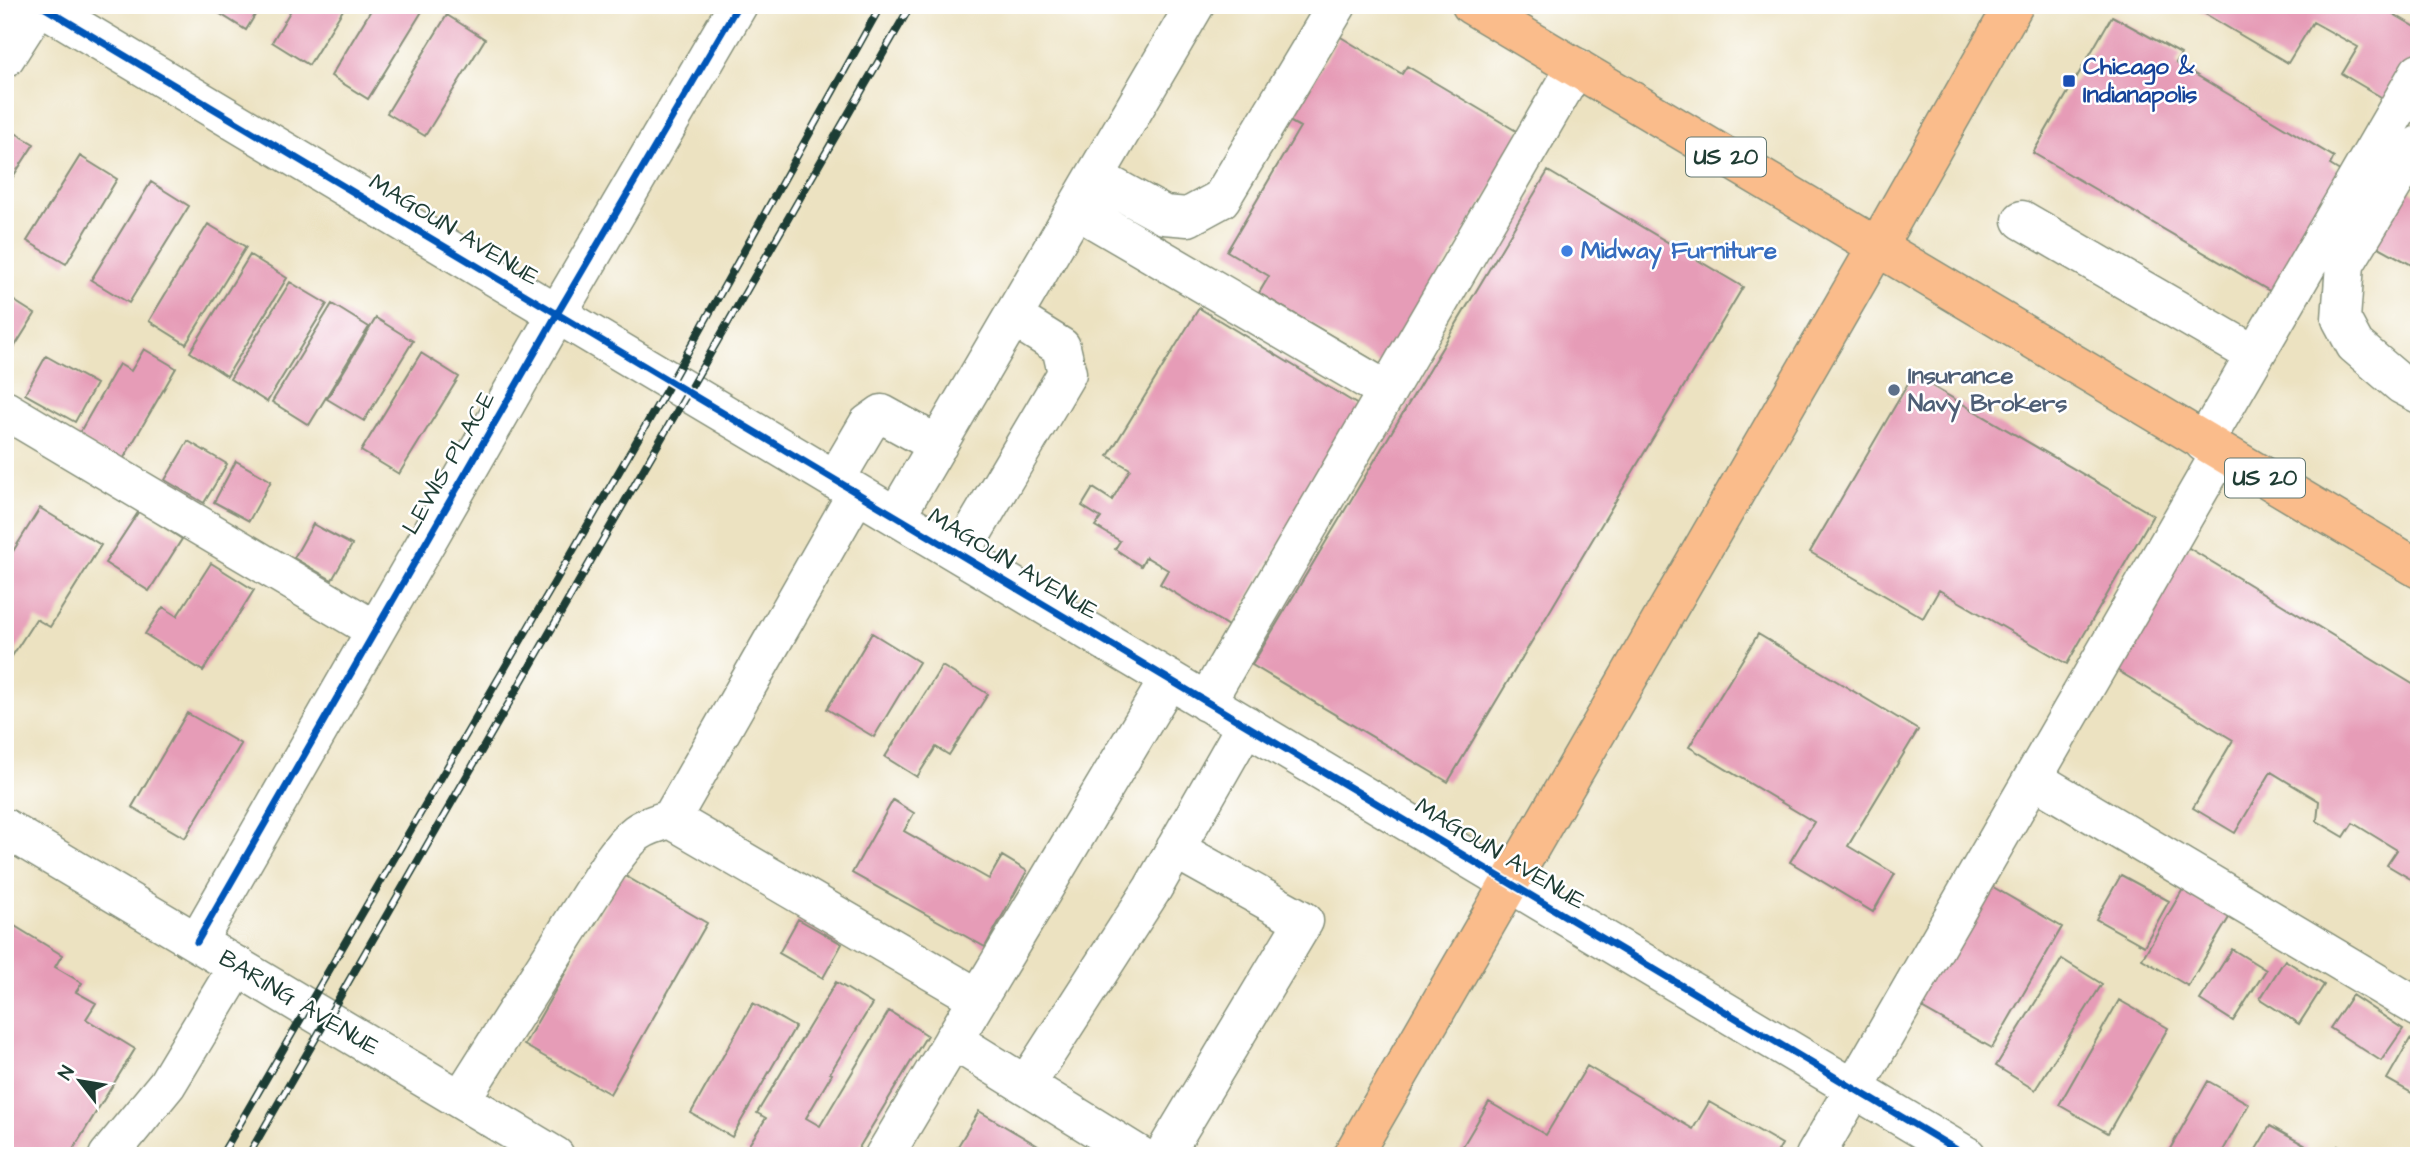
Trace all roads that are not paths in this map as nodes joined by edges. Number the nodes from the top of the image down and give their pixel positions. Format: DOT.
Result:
graph roads {
  1 [pos="39,5"];
  2 [pos="738,5"];
  3 [pos="1195,5"];
  4 [pos="1337,5"];
  5 [pos="2010,7"];
  6 [pos="1496,11"];
  7 [pos="5,58"];
  8 [pos="1576,68"];
  9 [pos="2419,72"];
  10 [pos="2419,145"];
  11 [pos="1095,177"];
  12 [pos="1076,209"];
  13 [pos="2022,220"];
  14 [pos="1877,247"];
  15 [pos="557,314"];
  16 [pos="1013,317"];
  17 [pos="2255,355"];
  18 [pos="2410,389"];
  19 [pos="1387,391"];
  20 [pos="5,410"];
  21 [pos="938,445"];
  22 [pos="2213,447"];
  23 [pos="846,487"];
  24 [pos="896,516"];
  25 [pos="960,554"];
  26 [pos="2419,569"];
  27 [pos="375,630"];
  28 [pos="1168,679"];
  29 [pos="1206,702"];
  30 [pos="1246,725"];
  31 [pos="2034,779"];
  32 [pos="671,819"];
  33 [pos="5,828"];
  34 [pos="1175,849"];
  35 [pos="1508,882"];
  36 [pos="197,942"];
  37 [pos="238,967"];
  38 [pos="978,998"];
  39 [pos="2419,1008"];
  40 [pos="953,1040"];
  41 [pos="1026,1085"];
  42 [pos="1854,1088"];
  43 [pos="461,1099"];
  44 [pos="108,1156"];
  45 [pos="555,1156"];
  46 [pos="884,1156"];
  47 [pos="1140,1156"];
  48 [pos="1163,1156"];
  49 [pos="1352,1156"];
  50 [pos="1815,1156"];
  51 [pos="1967,1156"];
  1 -- 7 [label="street"];
  1 -- 15 [label="street, MAGOUN AVENUE"];
  2 -- 15 [label="street, LEWIS PLACE"];
  3 -- 11 [label="street"];
  4 -- 11 [label="street"];
  5 -- 14 [label="main road"];
  6 -- 8 [label="main road, US 20"];
  8 -- 14 [label="main road, US 20"];
  8 -- 19 [label="street"];
  9 -- 17 [label="street"];
  10 -- 18 [label="street"];
  11 -- 12 [label="street"];
  12 -- 16 [label="street"];
  12 -- 19 [label="street"];
  13 -- 17 [label="street"];
  14 -- 22 [label="main road, US 20"];
  14 -- 35 [label="main road"];
  15 -- 23 [label="street, MAGOUN AVENUE"];
  15 -- 27 [label="street, LEWIS PLACE"];
  16 -- 21 [label="street"];
  16 -- 25 [label="street"];
  17 -- 22 [label="street"];
  19 -- 29 [label="street"];
  20 -- 27 [label="street"];
  21 -- 23 [label="street"];
  21 -- 24 [label="street"];
  22 -- 26 [label="main road, US 20"];
  22 -- 31 [label="street"];
  23 -- 24 [label="street, MAGOUN AVENUE"];
  23 -- 32 [label="street"];
  24 -- 25 [label="street, MAGOUN AVENUE"];
  25 -- 28 [label="street, MAGOUN AVENUE"];
  27 -- 36 [label="street, LEWIS PLACE"];
  28 -- 29 [label="street, MAGOUN AVENUE"];
  28 -- 38 [label="street"];
  29 -- 30 [label="street, MAGOUN AVENUE"];
  30 -- 34 [label="street"];
  30 -- 35 [label="street, MAGOUN AVENUE"];
  31 -- 39 [label="street"];
  31 -- 42 [label="street"];
  32 -- 38 [label="street"];
  32 -- 43 [label="street"];
  33 -- 36 [label="street, BARING AVENUE"];
  34 -- 41 [label="street"];
  34 -- 48 [label="street"];
  35 -- 42 [label="street, MAGOUN AVENUE"];
  35 -- 49 [label="main road"];
  36 -- 37 [label="street, BARING AVENUE"];
  37 -- 43 [label="street, BARING AVENUE"];
  37 -- 44 [label="street"];
  38 -- 40 [label="street"];
  40 -- 41 [label="street"];
  40 -- 46 [label="street"];
  41 -- 47 [label="street"];
  42 -- 50 [label="street"];
  42 -- 51 [label="street, MAGOUN AVENUE"];
  43 -- 45 [label="street, BARING AVENUE"];
}
